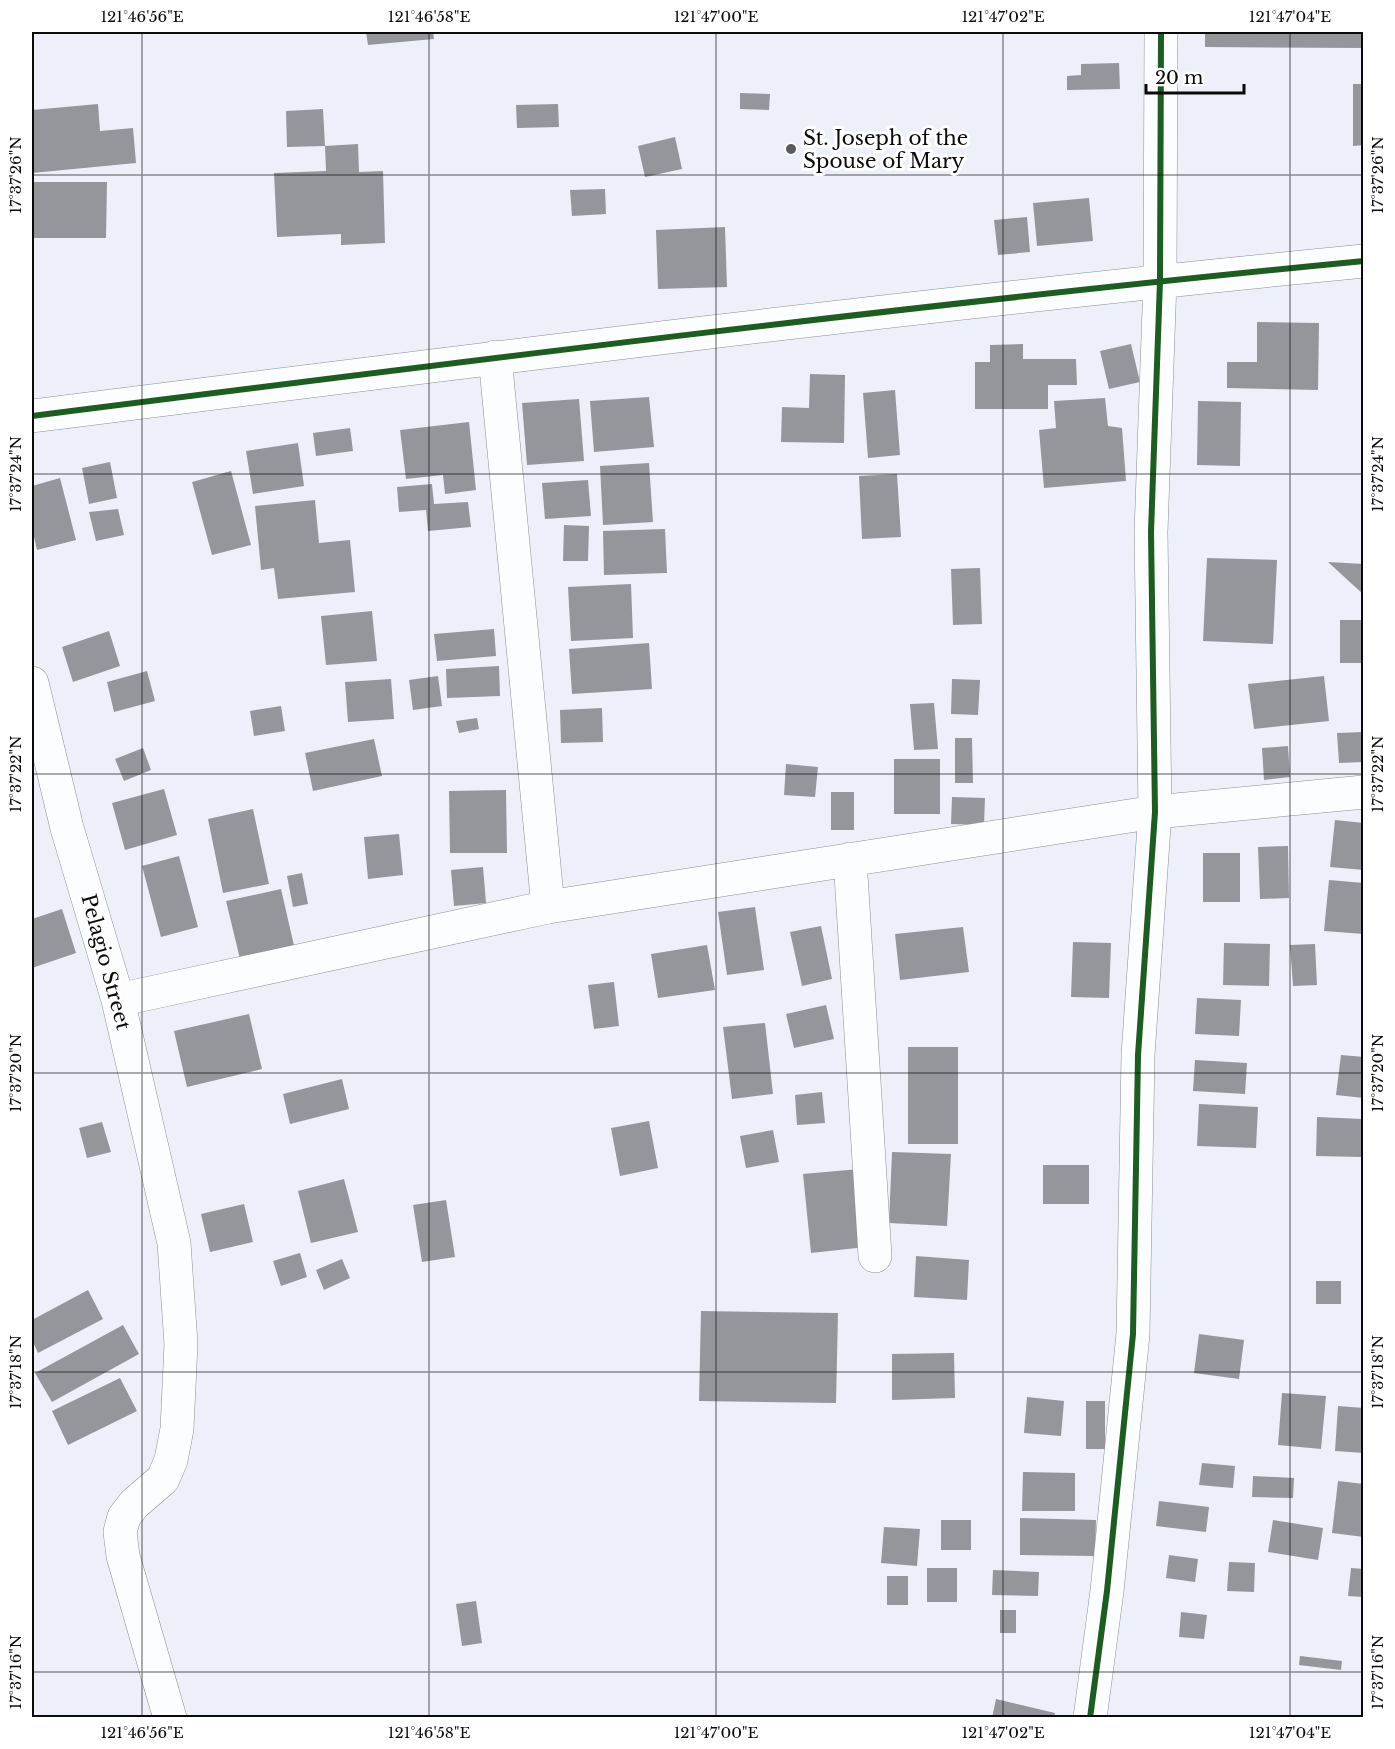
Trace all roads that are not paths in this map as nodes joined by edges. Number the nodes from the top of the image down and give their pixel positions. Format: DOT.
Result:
graph roads {
  1 [pos="1161,32"];
  2 [pos="1364,261"];
  3 [pos="1160,281"];
  4 [pos="495,357"];
  5 [pos="32,416"];
  6 [pos="32,683"];
  7 [pos="1364,792"];
  8 [pos="1155,812"];
  9 [pos="850,859"];
  10 [pos="548,907"];
  11 [pos="118,1000"];
  12 [pos="875,1256"];
  13 [pos="170,1718"];
  14 [pos="1090,1718"];
  1 -- 3 [label="street"];
  2 -- 3 [label="street"];
  3 -- 4 [label="street"];
  3 -- 8 [label="street"];
  4 -- 5 [label="street"];
  4 -- 10 [label="street"];
  6 -- 11 [label="street, Pelagio Street"];
  7 -- 8 [label="street"];
  8 -- 9 [label="street"];
  8 -- 14 [label="street"];
  9 -- 10 [label="street"];
  9 -- 12 [label="street"];
  10 -- 11 [label="street"];
  11 -- 13 [label="street, Pelagio Street"];
}
